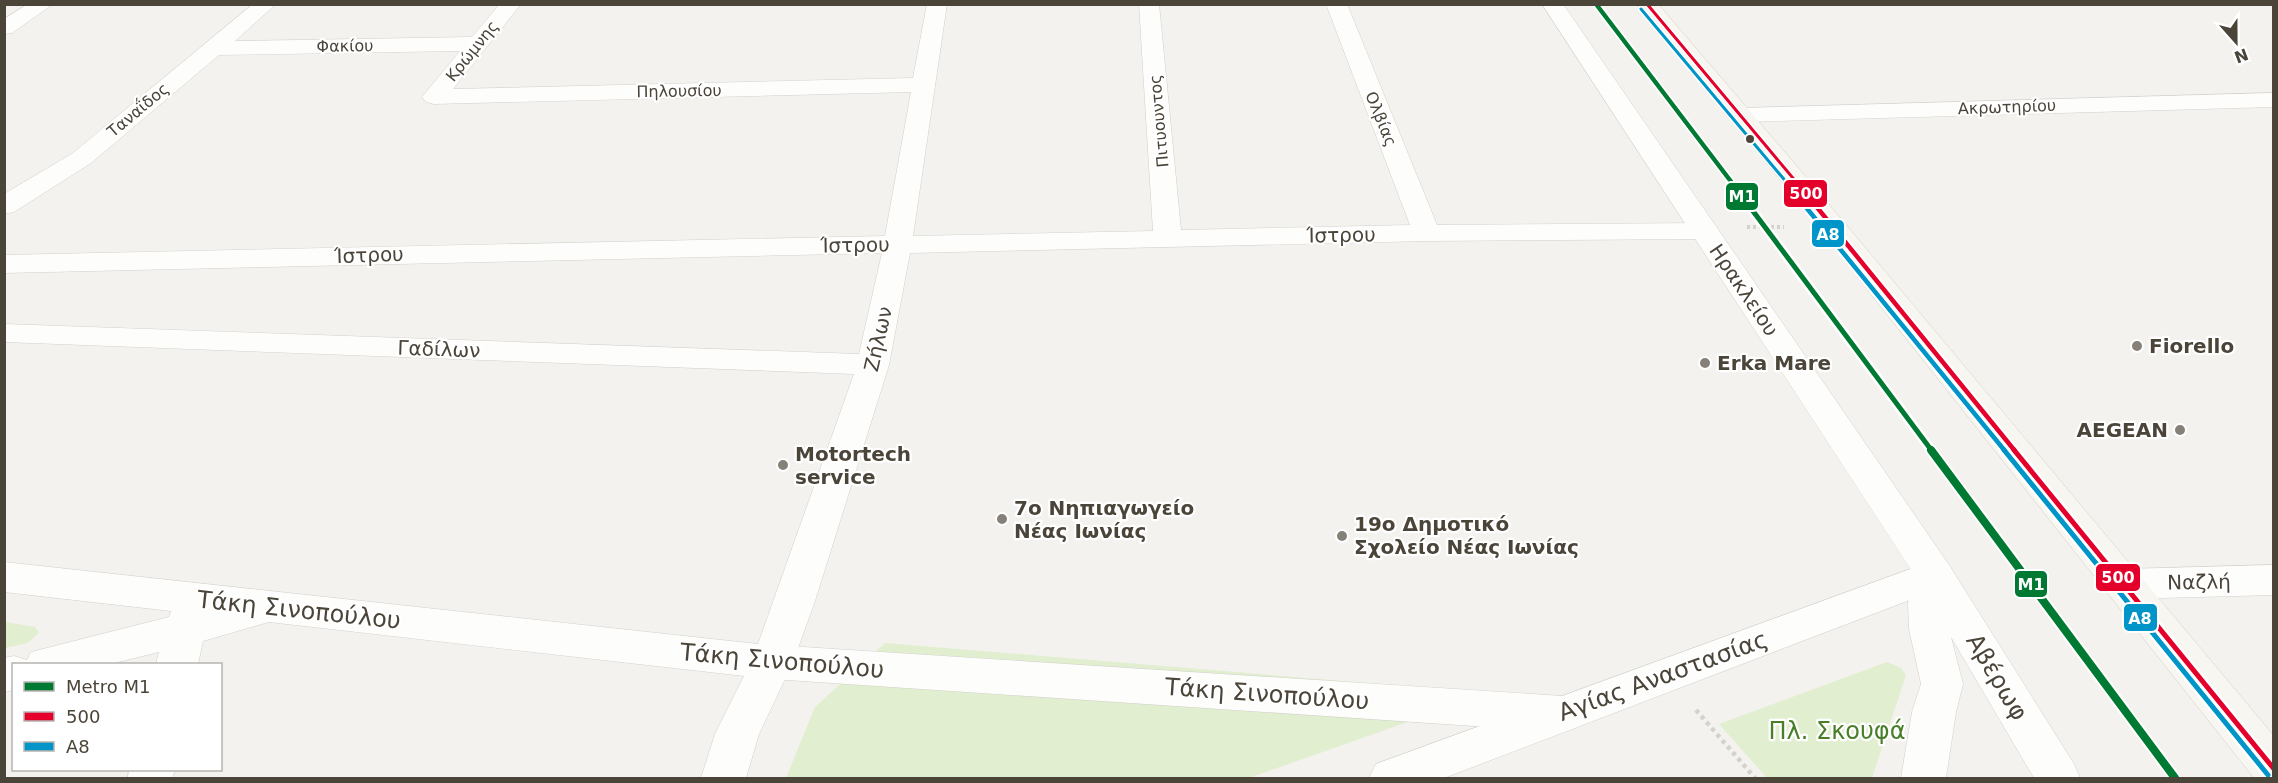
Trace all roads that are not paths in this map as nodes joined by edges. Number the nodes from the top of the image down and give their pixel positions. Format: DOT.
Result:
graph roads {
  1 [pos="43,4"];
  2 [pos="266,4"];
  3 [pos="510,4"];
  4 [pos="936,4"];
  5 [pos="1149,4"];
  6 [pos="1336,4"];
  7 [pos="1552,4"];
  8 [pos="1647,4"];
  9 [pos="4,28"];
  10 [pos="477,44"];
  11 [pos="213,48"];
  12 [pos="924,85"];
  13 [pos="434,97"];
  14 [pos="2274,100"];
  15 [pos="1740,115"];
  16 [pos="4,206"];
  17 [pos="1705,231"];
  18 [pos="1427,233"];
  19 [pos="1168,238"];
  20 [pos="898,244"];
  21 [pos="4,264"];
  22 [pos="4,333"];
  23 [pos="873,365"];
  24 [pos="1935,575"];
  25 [pos="4,577"];
  26 [pos="2274,580"];
  27 [pos="2125,584"];
  28 [pos="186,631"];
  29 [pos="772,662"];
  30 [pos="50,663"];
  31 [pos="1563,714"];
  32 [pos="2274,770"];
  33 [pos="724,778"];
  34 [pos="1392,778"];
  35 [pos="1923,778"];
  36 [pos="2058,778"];
  1 -- 9 [label="street"];
  2 -- 11 [label="street, Ταναΐδος"];
  3 -- 10 [label="street, Κρώμνης"];
  4 -- 12 [label="street, Ζήλων"];
  5 -- 19 [label="street, Πιτυουντος"];
  6 -- 18 [label="street, Ολβίας"];
  7 -- 17 [label="street, Ηρακλείου"];
  8 -- 15 [label="main road"];
  10 -- 11 [label="street, Φακίου"];
  10 -- 13 [label="street, Κρώμνης"];
  11 -- 16 [label="street, Ταναΐδος"];
  12 -- 13 [label="street, Πηλουσίου"];
  12 -- 20 [label="street, Ζήλων"];
  14 -- 15 [label="street, Ακρωτηρίου"];
  15 -- 27 [label="main road"];
  17 -- 18 [label="street, Ίστρου"];
  17 -- 24 [label="street, Ηρακλείου"];
  18 -- 19 [label="street, Ίστρου"];
  19 -- 20 [label="street, Ίστρου"];
  20 -- 21 [label="street, Ίστρου"];
  20 -- 23 [label="street, Ζήλων"];
  22 -- 23 [label="street, Γαδίλων"];
  23 -- 29 [label="street, Ζήλων"];
  24 -- 31 [label="street, Αγίας Αναστασίας"];
  24 -- 35 [label="street"];
  24 -- 36 [label="street, Αβέρωφ"];
  25 -- 28 [label="street, Τάκη Σινοπούλου"];
  26 -- 27 [label="street, Ναζλή"];
  27 -- 32 [label="main road"];
  28 -- 29 [label="street, Τάκη Σινοπούλου"];
  28 -- 30 [label="street"];
  29 -- 31 [label="street, Τάκη Σινοπούλου"];
  29 -- 33 [label="street, Ζήλων"];
  31 -- 34 [label="street, Αγίας Αναστασίας"];
}
